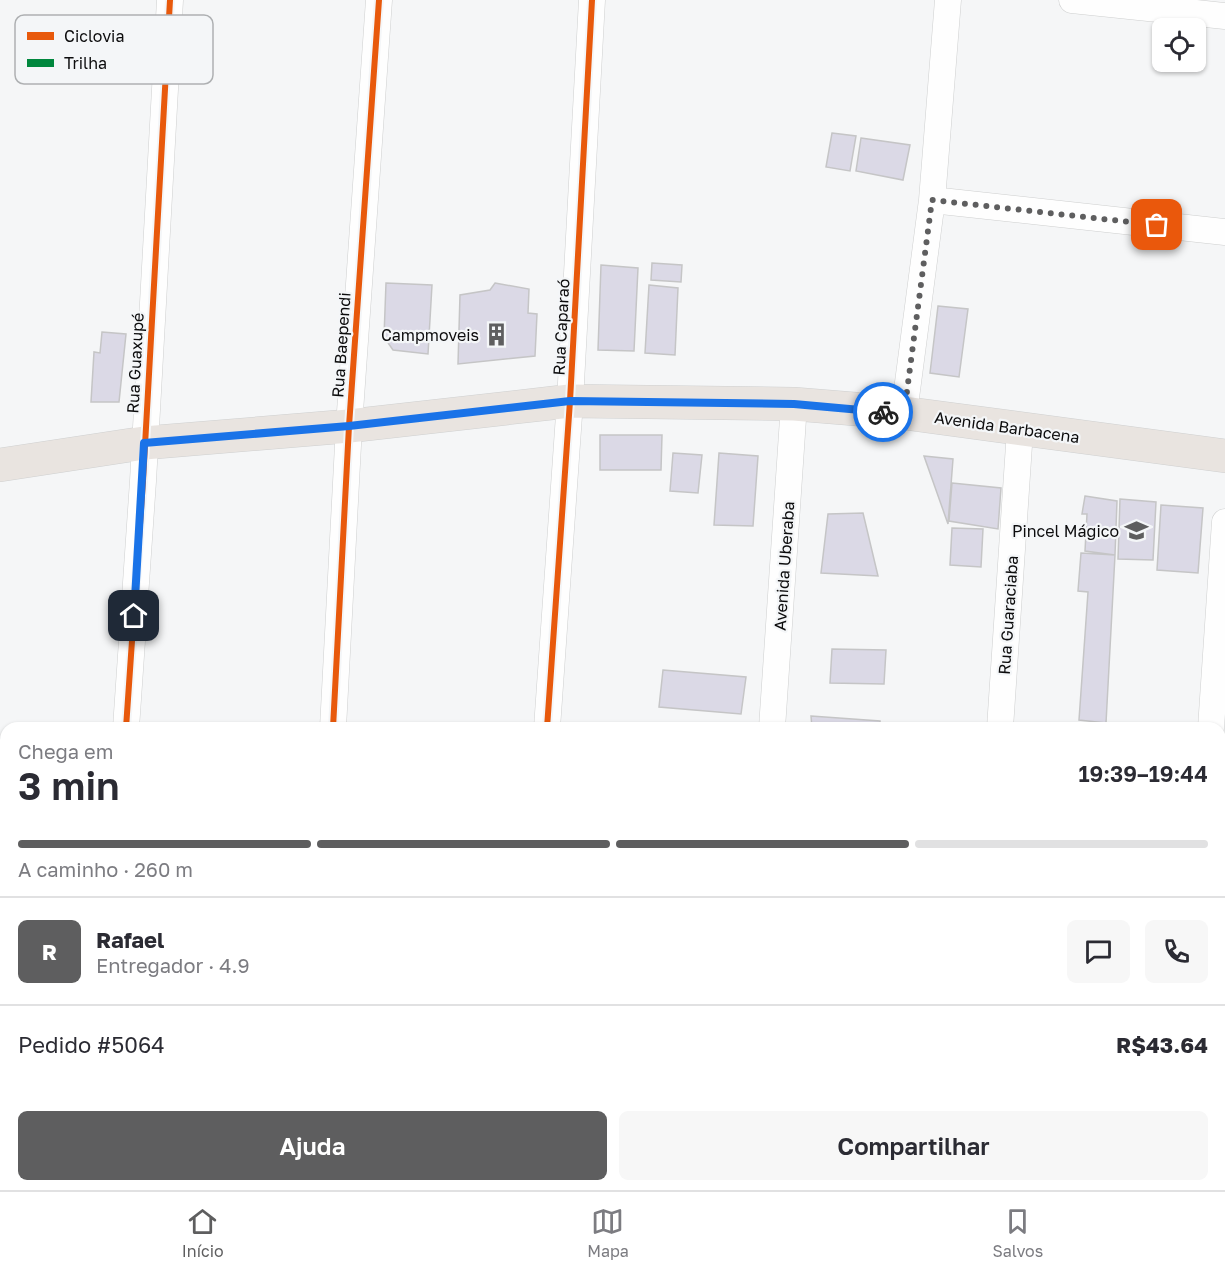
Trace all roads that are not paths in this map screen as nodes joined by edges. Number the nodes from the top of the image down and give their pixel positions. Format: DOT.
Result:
graph roads {
  1 [pos="170,0"];
  2 [pos="379,0"];
  3 [pos="592,0"];
  4 [pos="948,0"];
  5 [pos="1072,0"];
  6 [pos="169,15"];
  7 [pos="1225,16"];
  8 [pos="165,84"];
  9 [pos="932,200"];
  10 [pos="1225,232"];
  11 [pos="570,401"];
  12 [pos="794,404"];
  13 [pos="904,414"];
  14 [pos="349,426"];
  15 [pos="1020,430"];
  16 [pos="144,443"];
  17 [pos="1225,456"];
  18 [pos="0,465"];
  19 [pos="1225,522"];
  20 [pos="126,722"];
  21 [pos="333,722"];
  22 [pos="547,722"];
  23 [pos="772,722"];
  24 [pos="1000,722"];
  25 [pos="1211,722"];
  1 -- 6 [label="street, Rua Guaxupé"];
  2 -- 14 [label="street, Rua Baependi"];
  3 -- 11 [label="street, Rua Caparaó"];
  4 -- 9 [label="street"];
  5 -- 7 [label="street"];
  8 -- 16 [label="street, Rua Guaxupé"];
  9 -- 10 [label="street"];
  9 -- 13 [label="street"];
  11 -- 12 [label="main road, Avenida Barbacena"];
  11 -- 14 [label="main road, Avenida Barbacena"];
  11 -- 22 [label="street, Rua Caparaó"];
  12 -- 13 [label="main road, Avenida Barbacena"];
  12 -- 23 [label="street, Avenida Uberaba"];
  13 -- 15 [label="main road, Avenida Barbacena"];
  14 -- 16 [label="main road, Avenida Barbacena"];
  14 -- 21 [label="street, Rua Baependi"];
  15 -- 17 [label="main road, Avenida Barbacena"];
  15 -- 24 [label="street, Rua Guaraciaba"];
  16 -- 18 [label="main road, Avenida Barbacena"];
  16 -- 20 [label="street, Rua Guaxupé"];
  19 -- 25 [label="street"];
}
